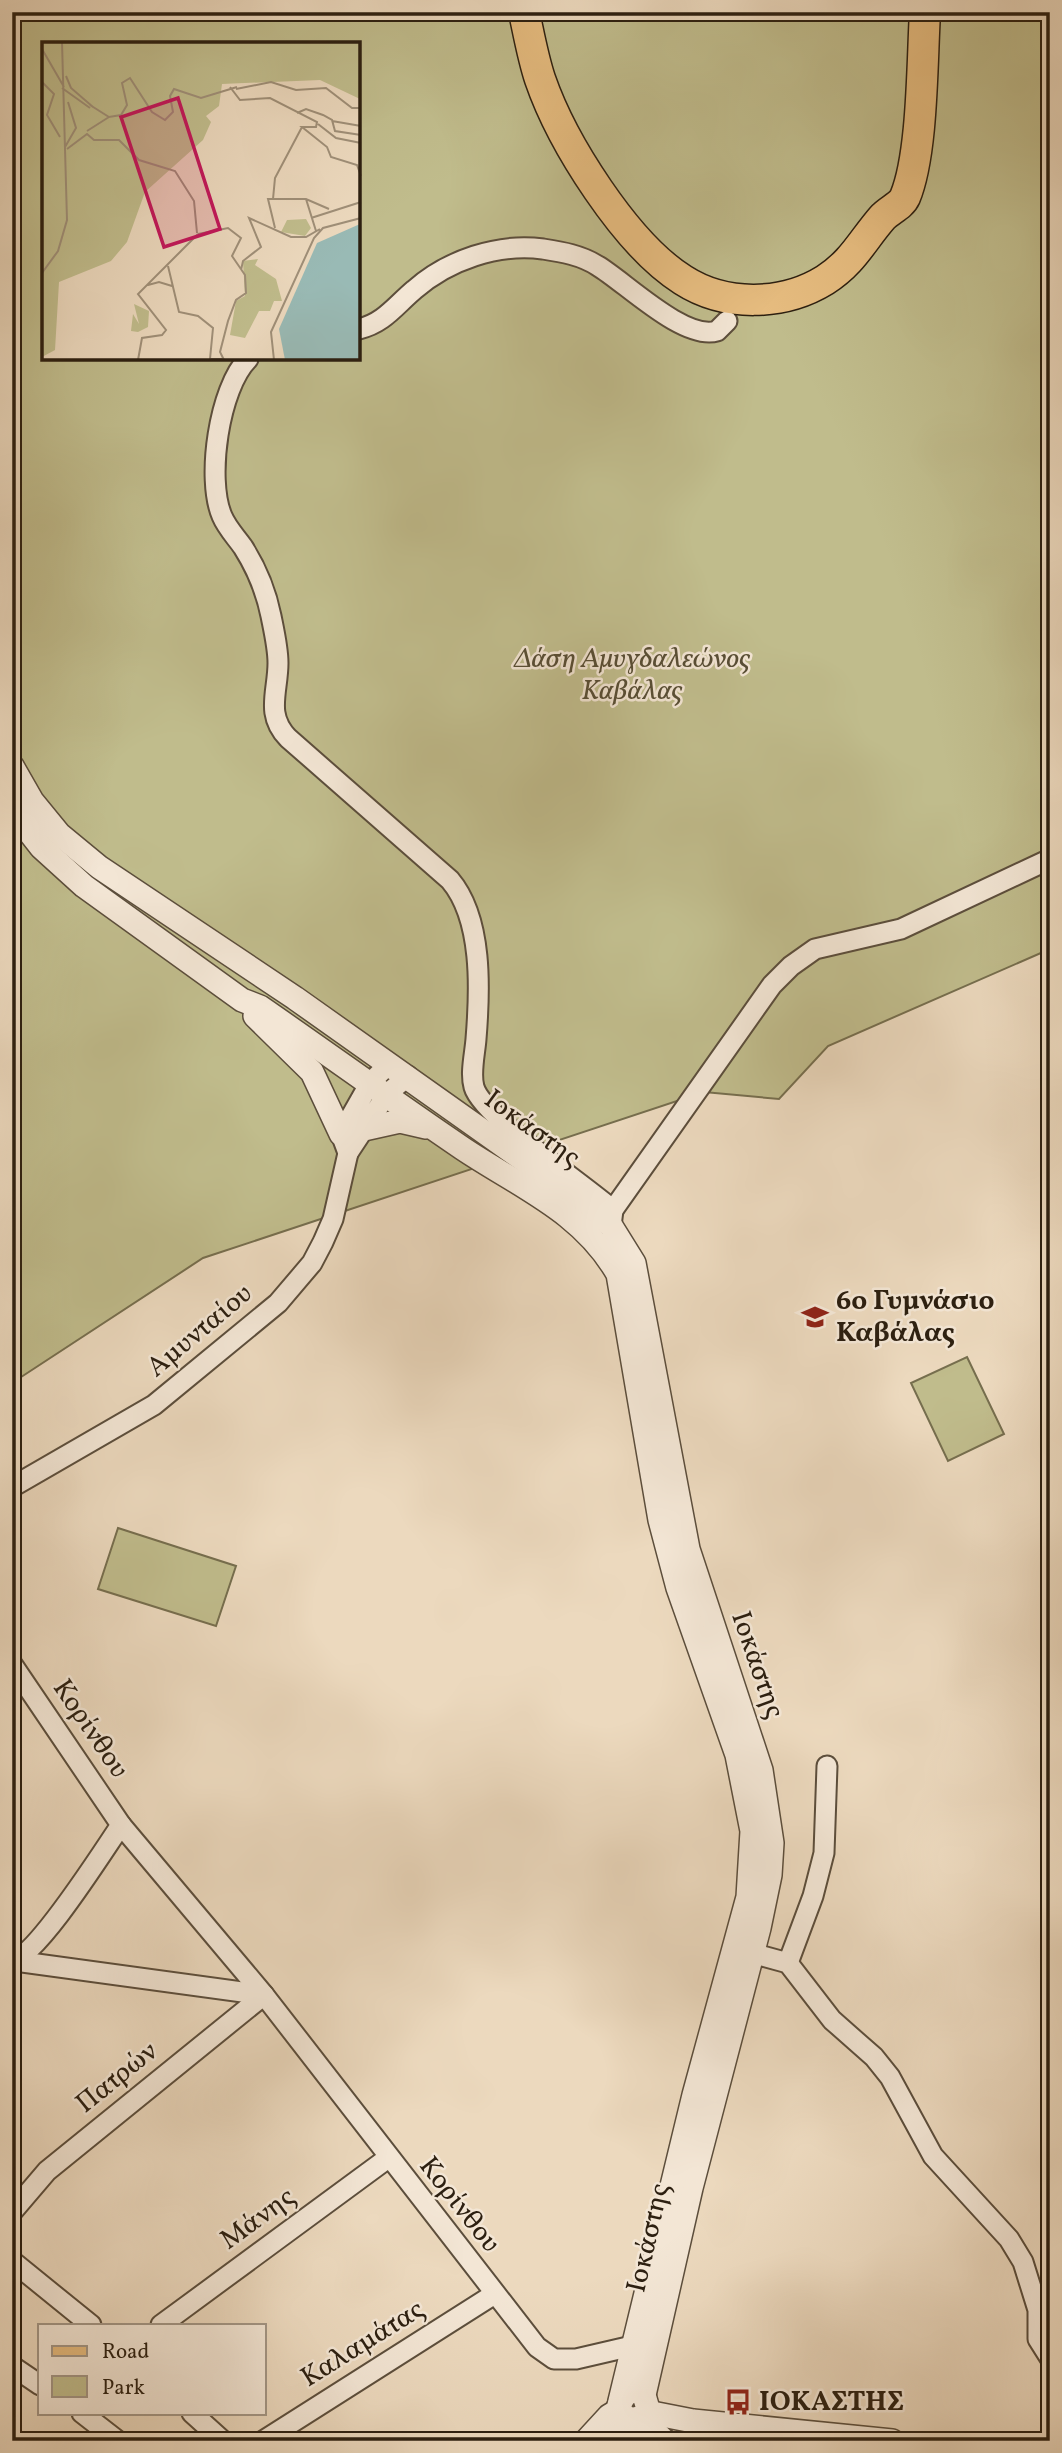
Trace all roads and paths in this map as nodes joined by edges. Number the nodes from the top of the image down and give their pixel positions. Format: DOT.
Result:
graph roads {
  1 [pos="524,12"];
  2 [pos="925,12"];
  3 [pos="727,321"];
  4 [pos="360,329"];
  5 [pos="246,360"];
  6 [pos="12,766"];
  7 [pos="12,810"];
  8 [pos="1050,859"];
  9 [pos="242,1000"];
  10 [pos="399,1070"];
  11 [pos="379,1088"];
  12 [pos="364,1129"];
  13 [pos="446,1137"];
  14 [pos="345,1143"];
  15 [pos="612,1218"];
  16 [pos="12,1487"];
  17 [pos="12,1664"];
  18 [pos="827,1766"];
  19 [pos="121,1825"];
  20 [pos="744,1951"];
  21 [pos="13,1962"];
  22 [pos="788,1964"];
  23 [pos="264,1995"];
  24 [pos="388,2158"];
  25 [pos="12,2212"];
  26 [pos="12,2261"];
  27 [pos="493,2295"];
  28 [pos="90,2324"];
  29 [pos="162,2324"];
  30 [pos="656,2341"];
  31 [pos="632,2345"];
  32 [pos="1050,2358"];
  33 [pos="12,2366"];
  34 [pos="38,2384"];
  35 [pos="620,2405"];
  36 [pos="645,2408"];
  37 [pos="83,2414"];
  38 [pos="193,2414"];
  39 [pos="118,2441"];
  40 [pos="223,2441"];
  41 [pos="262,2441"];
  42 [pos="586,2441"];
  43 [pos="613,2441"];
  44 [pos="667,2441"];
  45 [pos="892,2441"];
  1 -- 2 [label="main road"];
  3 -- 4 [label="street"];
  5 -- 15 [label="street"];
  6 -- 10 [label="street, Ιοκάστης"];
  7 -- 9 [label="street"];
  8 -- 15 [label="street"];
  9 -- 11 [label="street, Ιοκάστης"];
  9 -- 14 [label="street"];
  10 -- 11 [label="street, Αμυνταίου"];
  10 -- 15 [label="street, Ιοκάστης"];
  11 -- 12 [label="street, Αμυνταίου"];
  11 -- 13 [label="street, Ιοκάστης"];
  11 -- 14 [label="street, Αμυνταίου"];
  12 -- 13 [label="street"];
  12 -- 14 [label="street, Αμυνταίου"];
  13 -- 20 [label="street, Ιοκάστης"];
  14 -- 16 [label="street, Αμυνταίου"];
  15 -- 20 [label="street, Ιοκάστης"];
  17 -- 19 [label="street, Κορίνθου"];
  18 -- 22 [label="street"];
  19 -- 21 [label="street"];
  19 -- 23 [label="street, Κορίνθου"];
  20 -- 22 [label="street"];
  20 -- 30 [label="street, Ιοκάστης"];
  20 -- 31 [label="street, Ιοκάστης"];
  21 -- 23 [label="street"];
  22 -- 32 [label="street"];
  23 -- 24 [label="street, Κορίνθου"];
  23 -- 25 [label="street, Πατρών"];
  24 -- 27 [label="street, Κορίνθου"];
  24 -- 29 [label="street, Μάνης"];
  26 -- 28 [label="street"];
  27 -- 31 [label="street, Κορίνθου"];
  27 -- 41 [label="street, Καλαμάτας"];
  30 -- 31 [label="street, Κορίνθου"];
  30 -- 36 [label="street, Ιοκάστης"];
  31 -- 35 [label="street, Ιοκάστης"];
  33 -- 34 [label="street"];
  35 -- 36 [label="street"];
  35 -- 42 [label="street"];
  36 -- 43 [label="street"];
  36 -- 44 [label="street"];
  36 -- 45 [label="street"];
  37 -- 39 [label="street"];
  38 -- 40 [label="street"];
}
